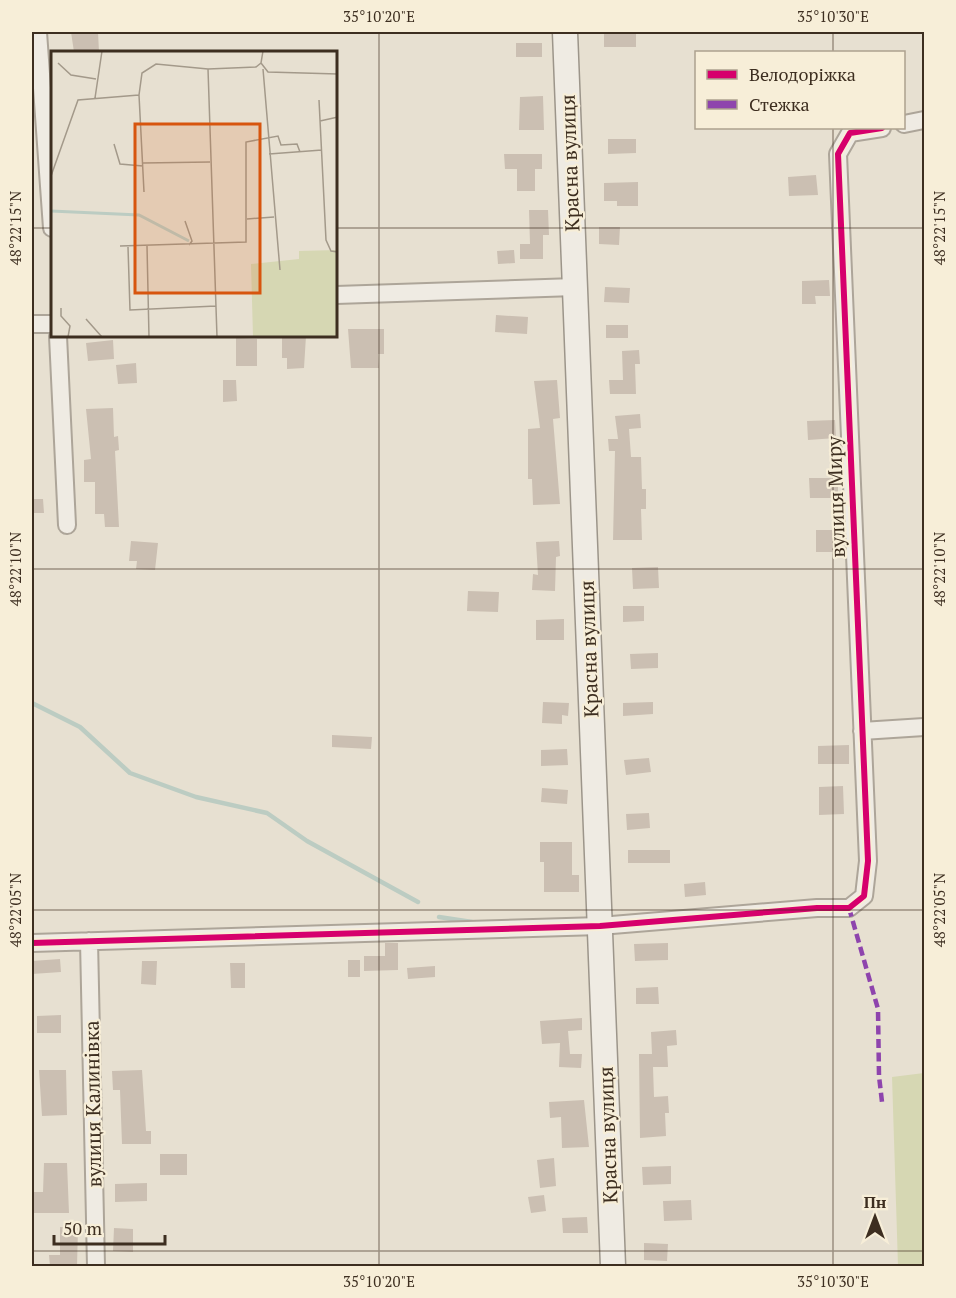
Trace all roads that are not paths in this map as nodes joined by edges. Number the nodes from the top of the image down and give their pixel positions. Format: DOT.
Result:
graph roads {
  1 [pos="38,32"];
  2 [pos="566,32"];
  3 [pos="924,120"];
  4 [pos="905,124"];
  5 [pos="876,129"];
  6 [pos="51,214"];
  7 [pos="575,287"];
  8 [pos="338,295"];
  9 [pos="32,324"];
  10 [pos="51,324"];
  11 [pos="58,338"];
  12 [pos="67,525"];
  13 [pos="924,727"];
  14 [pos="862,731"];
  15 [pos="600,926"];
  16 [pos="89,941"];
  17 [pos="32,943"];
  18 [pos="96,1266"];
  19 [pos="613,1266"];
  1 -- 6 [label="street"];
  2 -- 7 [label="street, Красна вулиця"];
  3 -- 4 [label="street"];
  5 -- 14 [label="street, вулиця Миру"];
  7 -- 8 [label="street"];
  7 -- 15 [label="street, Красна вулиця"];
  9 -- 10 [label="street"];
  11 -- 12 [label="street"];
  13 -- 14 [label="street"];
  14 -- 15 [label="street, вулиця Миру"];
  15 -- 16 [label="street"];
  15 -- 19 [label="street, Красна вулиця"];
  16 -- 17 [label="street"];
  16 -- 18 [label="street, вулиця Калинівка"];
}
